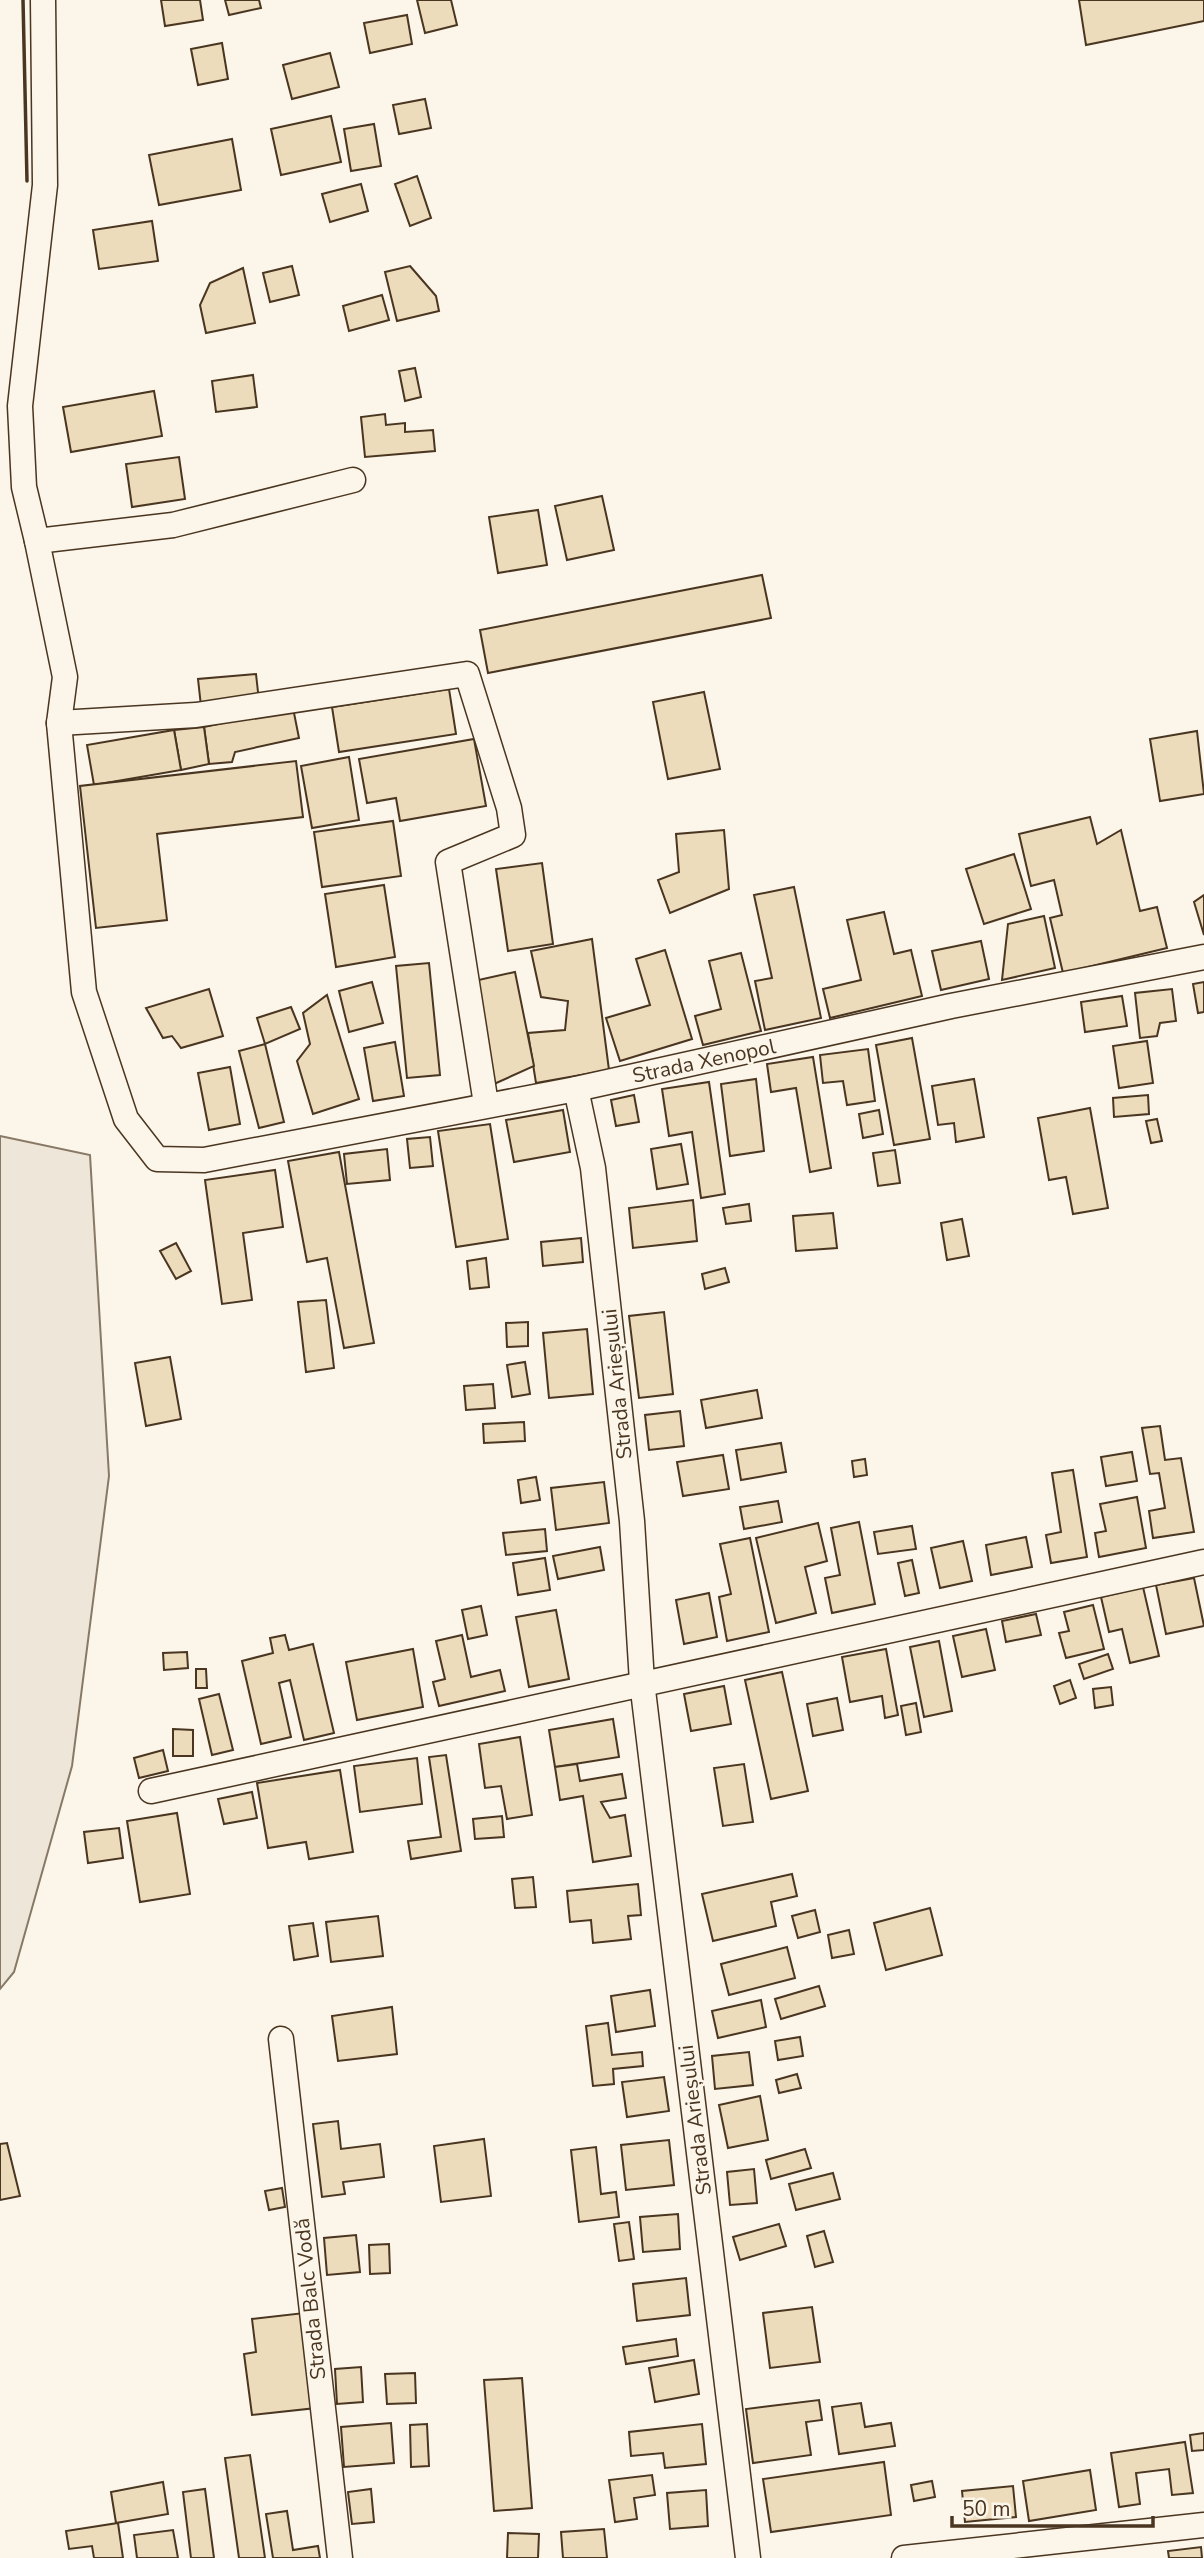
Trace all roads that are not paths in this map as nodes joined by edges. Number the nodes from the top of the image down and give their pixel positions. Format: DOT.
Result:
graph roads {
  1 [pos="43,0"];
  2 [pos="353,480"];
  3 [pos="37,541"];
  4 [pos="59,723"];
  5 [pos="1204,957"];
  6 [pos="576,1089"];
  7 [pos="486,1104"];
  8 [pos="1204,1562"];
  9 [pos="642,1682"];
  10 [pos="151,1791"];
  11 [pos="281,2039"];
  12 [pos="1204,2525"];
  13 [pos="340,2558"];
  14 [pos="748,2558"];
  15 [pos="904,2558"];
  1 -- 3 [label="street"];
  2 -- 3 [label="street"];
  3 -- 4 [label="street"];
  4 -- 7 [label="street, Strada Xenopol"];
  4 -- 7 [label="street"];
  5 -- 6 [label="street, Strada Xenopol"];
  6 -- 7 [label="street, Strada Xenopol"];
  6 -- 9 [label="street, Strada Arieșului"];
  8 -- 9 [label="street"];
  9 -- 10 [label="street"];
  9 -- 14 [label="street, Strada Arieșului"];
  11 -- 13 [label="street, Strada Balc Vodă"];
  12 -- 15 [label="street"];
}
